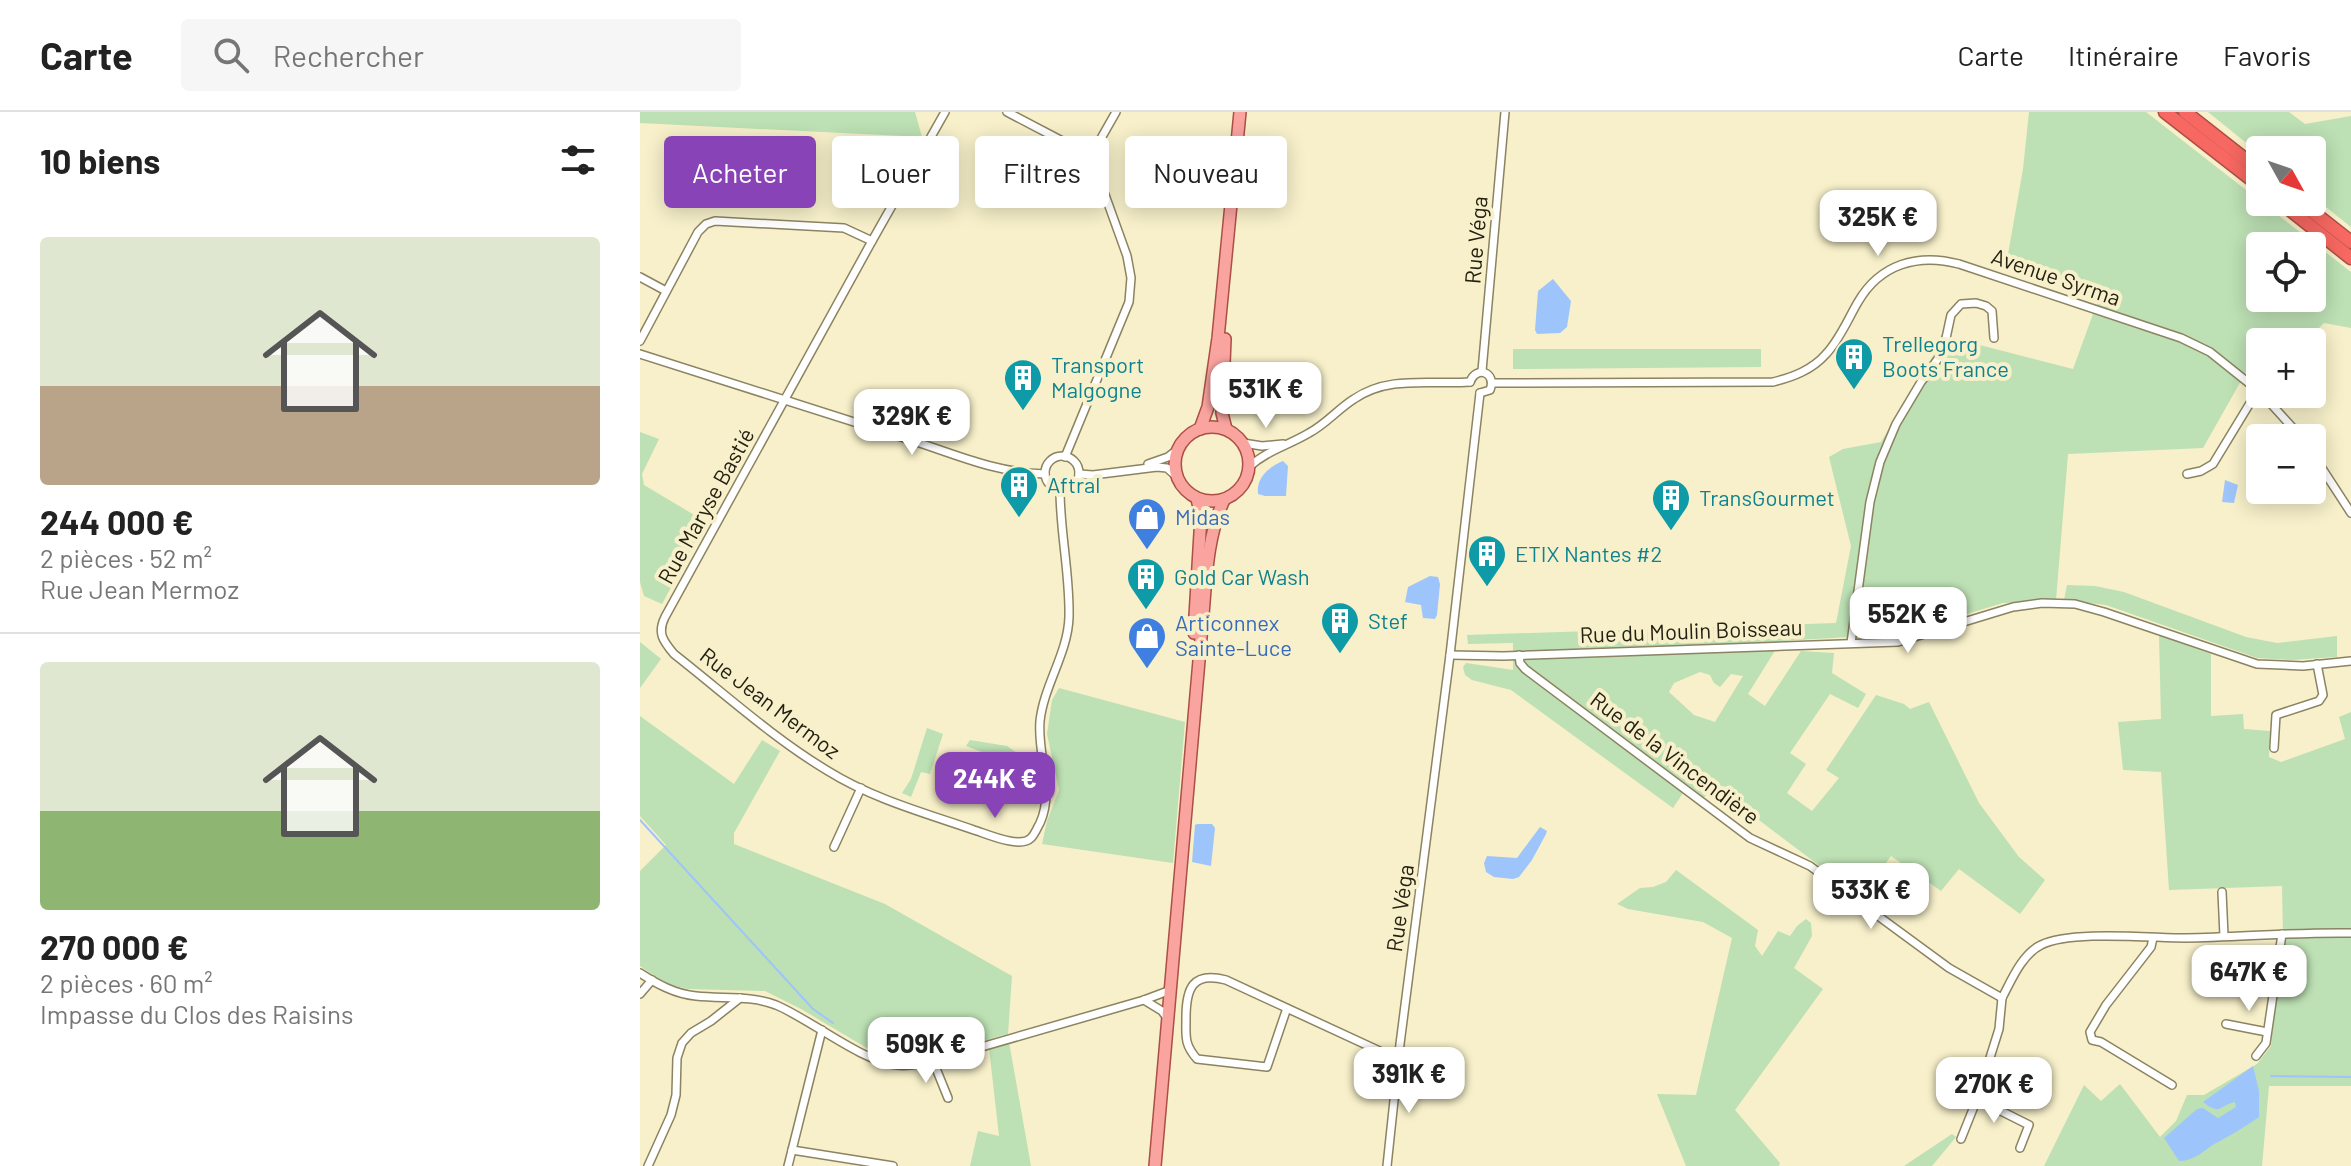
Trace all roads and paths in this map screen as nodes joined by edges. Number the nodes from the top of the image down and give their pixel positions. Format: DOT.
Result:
graph roads {
  1 [pos="945,112"];
  2 [pos="1007,112"];
  3 [pos="1116,112"];
  4 [pos="1240,112"];
  5 [pos="1505,112"];
  6 [pos="2165,112"];
  7 [pos="2185,112"];
  8 [pos="1053,136"];
  9 [pos="1102,136"];
  10 [pos="2246,160"];
  11 [pos="2246,175"];
  12 [pos="1109,206"];
  13 [pos="1231,210"];
  14 [pos="2298,216"];
  15 [pos="2318,216"];
  16 [pos="872,241"];
  17 [pos="2351,242"];
  18 [pos="2351,258"];
  19 [pos="640,277"];
  20 [pos="666,291"];
  21 [pos="1994,338"];
  22 [pos="640,341"];
  23 [pos="640,354"];
  24 [pos="1482,371"];
  25 [pos="2246,381"];
  26 [pos="1470,382"];
  27 [pos="1492,383"];
  28 [pos="1480,393"];
  29 [pos="785,401"];
  30 [pos="2250,408"];
  31 [pos="2275,408"];
  32 [pos="2289,424"];
  33 [pos="1200,429"];
  34 [pos="1226,429"];
  35 [pos="1243,443"];
  36 [pos="1289,444"];
  37 [pos="1177,450"];
  38 [pos="1065,457"];
  39 [pos="1139,467"];
  40 [pos="1249,467"];
  41 [pos="1045,474"];
  42 [pos="1079,474"];
  43 [pos="2187,474"];
  44 [pos="1175,475"];
  45 [pos="2326,475"];
  46 [pos="1060,490"];
  47 [pos="1197,499"];
  48 [pos="1224,500"];
  49 [pos="2351,513"];
  50 [pos="660,630"];
  51 [pos="1851,643"];
  52 [pos="1450,652"];
  53 [pos="1519,655"];
  54 [pos="2351,661"];
  55 [pos="2317,664"];
  56 [pos="2276,705"];
  57 [pos="2276,715"];
  58 [pos="2274,748"];
  59 [pos="1189,765"];
  60 [pos="861,788"];
  61 [pos="834,847"];
  62 [pos="2222,892"];
  63 [pos="2351,933"];
  64 [pos="2282,934"];
  65 [pos="2224,936"];
  66 [pos="2153,938"];
  67 [pos="640,973"];
  68 [pos="652,980"];
  69 [pos="1168,991"];
  70 [pos="640,994"];
  71 [pos="740,998"];
  72 [pos="2002,998"];
  73 [pos="1144,1000"];
  74 [pos="1287,1008"];
  75 [pos="1167,1018"];
  76 [pos="2226,1024"];
  77 [pos="822,1030"];
  78 [pos="2267,1032"];
  79 [pos="2256,1056"];
  80 [pos="1399,1060"];
  81 [pos="933,1061"];
  82 [pos="2172,1085"];
  83 [pos="948,1098"];
  84 [pos="1977,1099"];
  85 [pos="1961,1139"];
  86 [pos="2020,1148"];
  87 [pos="792,1150"];
  88 [pos="648,1166"];
  89 [pos="788,1166"];
  90 [pos="893,1166"];
  91 [pos="1155,1166"];
  92 [pos="1387,1166"];
  1 -- 16 [label="street, Rue Maryse Bastié"];
  2 -- 8 [label="street"];
  3 -- 9 [label="street"];
  4 -- 13 [label="main road"];
  5 -- 24 [label="street, Rue Véga"];
  6 -- 11 [label="highway"];
  7 -- 10 [label="highway"];
  12 -- 38 [label="street"];
  13 -- 33 [label="main road"];
  13 -- 34 [label="main road"];
  14 -- 18 [label="highway"];
  15 -- 17 [label="highway"];
  16 -- 20 [label="street"];
  16 -- 29 [label="street, Rue Maryse Bastié"];
  19 -- 20 [label="street"];
  20 -- 22 [label="street"];
  21 -- 51 [label="street"];
  23 -- 29 [label="street"];
  24 -- 26 [label="street"];
  24 -- 27 [label="street"];
  25 -- 27 [label="street, Avenue Syrma"];
  26 -- 28 [label="street"];
  26 -- 36 [label="street"];
  27 -- 28 [label="street"];
  28 -- 52 [label="street, Rue Véga"];
  29 -- 41 [label="street"];
  29 -- 50 [label="street, Rue Maryse Bastié"];
  30 -- 43 [label="street"];
  31 -- 32 [label="street, Avenue Syrma"];
  33 -- 34 [label="main road"];
  33 -- 37 [label="main road"];
  34 -- 35 [label="main road"];
  35 -- 36 [label="street"];
  35 -- 40 [label="main road"];
  36 -- 40 [label="street"];
  37 -- 39 [label="street"];
  37 -- 44 [label="main road"];
  38 -- 41 [label="street"];
  38 -- 42 [label="street"];
  39 -- 42 [label="street"];
  39 -- 44 [label="street"];
  40 -- 48 [label="main road"];
  41 -- 46 [label="street"];
  42 -- 46 [label="street"];
  44 -- 47 [label="main road"];
  45 -- 49 [label="street"];
  46 -- 60 [label="street, Rue Jean Mermoz"];
  47 -- 48 [label="main road"];
  47 -- 59 [label="main road"];
  48 -- 59 [label="main road"];
  50 -- 60 [label="street, Rue Jean Mermoz"];
  51 -- 53 [label="street, Rue du Moulin Boisseau"];
  51 -- 55 [label="street, Rue du Moulin Boisseau"];
  52 -- 53 [label="street, Rue du Moulin Boisseau"];
  52 -- 80 [label="street, Rue Véga"];
  53 -- 72 [label="street, Rue de la Vincendière"];
  54 -- 55 [label="street, Rue du Moulin Boisseau"];
  55 -- 57 [label="street"];
  56 -- 57 [label="street"];
  57 -- 58 [label="street"];
  59 -- 69 [label="main road"];
  60 -- 61 [label="street"];
  62 -- 65 [label="street"];
  63 -- 64 [label="street"];
  64 -- 65 [label="street"];
  64 -- 78 [label="street"];
  65 -- 66 [label="street"];
  66 -- 72 [label="street"];
  66 -- 82 [label="street"];
  67 -- 68 [label="street"];
  68 -- 70 [label="street"];
  68 -- 71 [label="street"];
  69 -- 73 [label="street"];
  69 -- 75 [label="main road"];
  71 -- 77 [label="street"];
  71 -- 88 [label="street"];
  72 -- 84 [label="street"];
  73 -- 75 [label="street"];
  73 -- 81 [label="street"];
  74 -- 74 [label="street"];
  74 -- 80 [label="street"];
  75 -- 91 [label="main road"];
  76 -- 78 [label="street"];
  77 -- 81 [label="street"];
  77 -- 87 [label="street"];
  78 -- 79 [label="street"];
  80 -- 92 [label="street, Rue Véga"];
  81 -- 83 [label="street"];
  84 -- 85 [label="street"];
  84 -- 86 [label="street"];
  87 -- 89 [label="street"];
  87 -- 90 [label="street"];
}
